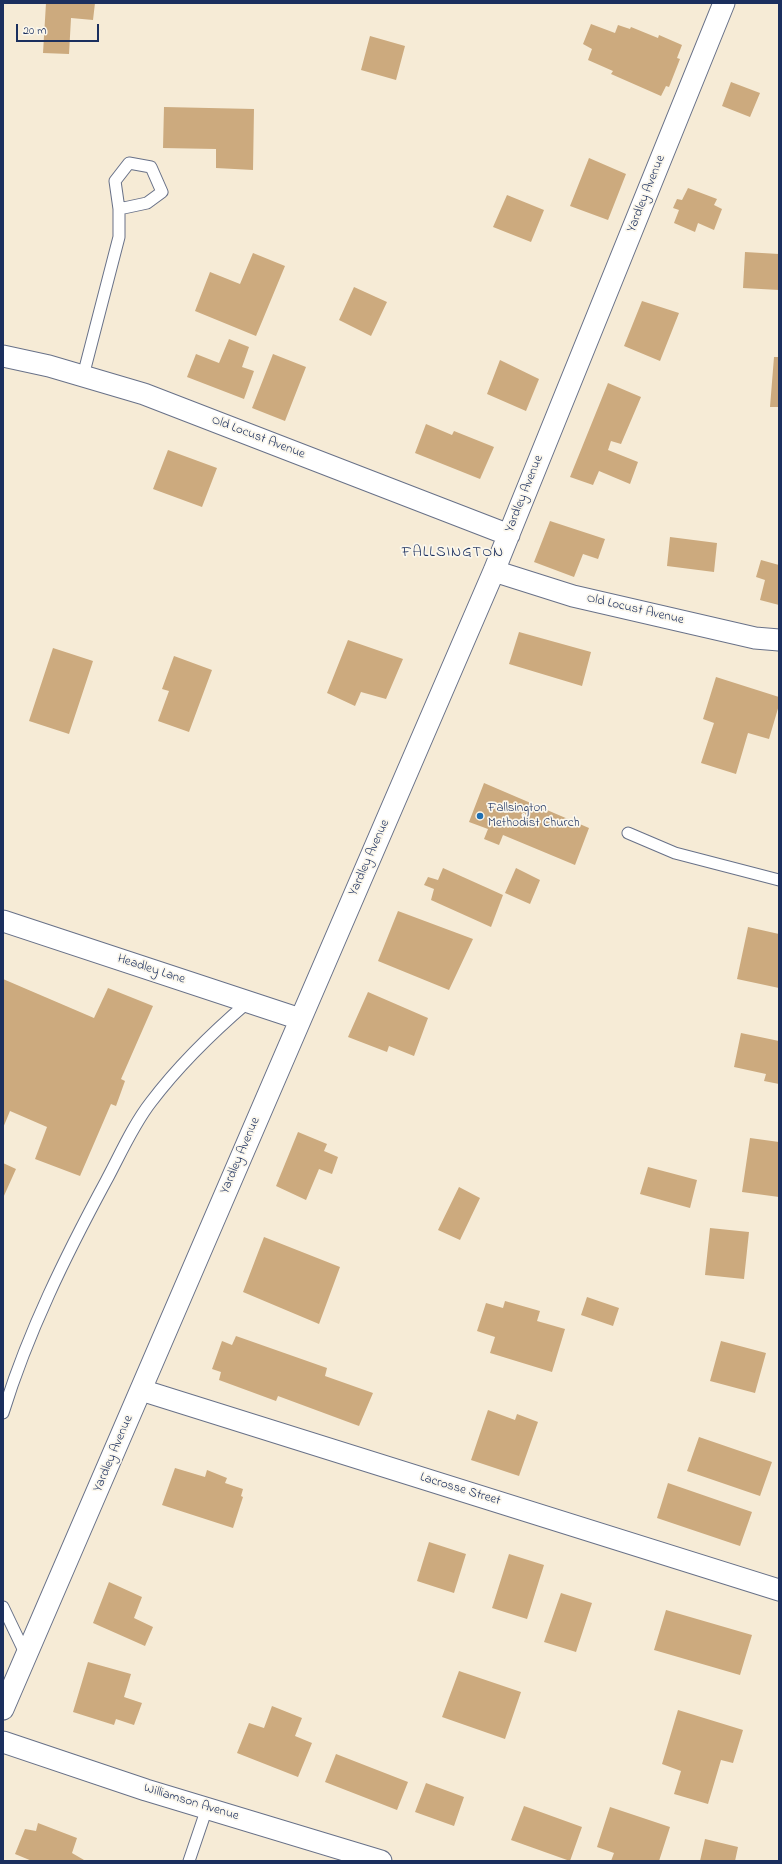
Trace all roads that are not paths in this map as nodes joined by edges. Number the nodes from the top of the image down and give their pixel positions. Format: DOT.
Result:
graph roads {
  1 [pos="724,3"];
  2 [pos="119,210"];
  3 [pos="3,356"];
  4 [pos="83,376"];
  5 [pos="509,534"];
  6 [pos="494,571"];
  7 [pos="779,640"];
  8 [pos="628,833"];
  9 [pos="779,880"];
  10 [pos="3,921"];
  11 [pos="248,1002"];
  12 [pos="300,1019"];
  13 [pos="141,1390"];
  14 [pos="3,1413"];
  15 [pos="779,1590"];
  16 [pos="3,1607"];
  17 [pos="6,1620"];
  18 [pos="26,1656"];
  19 [pos="3,1709"];
  20 [pos="3,1742"];
  21 [pos="207,1808"];
  22 [pos="190,1861"];
  23 [pos="381,1861"];
  1 -- 5 [label="street, Yardley Avenue"];
  2 -- 2 [label="lane"];
  2 -- 4 [label="lane"];
  3 -- 4 [label="street, Old Locust Avenue"];
  4 -- 5 [label="street, Old Locust Avenue"];
  5 -- 6 [label="street, Yardley Avenue"];
  6 -- 7 [label="street, Old Locust Avenue"];
  6 -- 12 [label="street, Yardley Avenue"];
  8 -- 9 [label="lane"];
  10 -- 11 [label="street, Headley Lane"];
  11 -- 12 [label="street, Headley Lane"];
  11 -- 14 [label="lane"];
  12 -- 13 [label="street, Yardley Avenue"];
  13 -- 15 [label="street, Lacrosse Street"];
  13 -- 18 [label="street, Yardley Avenue"];
  16 -- 17 [label="lane"];
  17 -- 18 [label="lane"];
  18 -- 19 [label="street, Yardley Avenue"];
  20 -- 21 [label="street, Williamson Avenue"];
  21 -- 22 [label="lane"];
  21 -- 23 [label="street, Williamson Avenue"];
}
